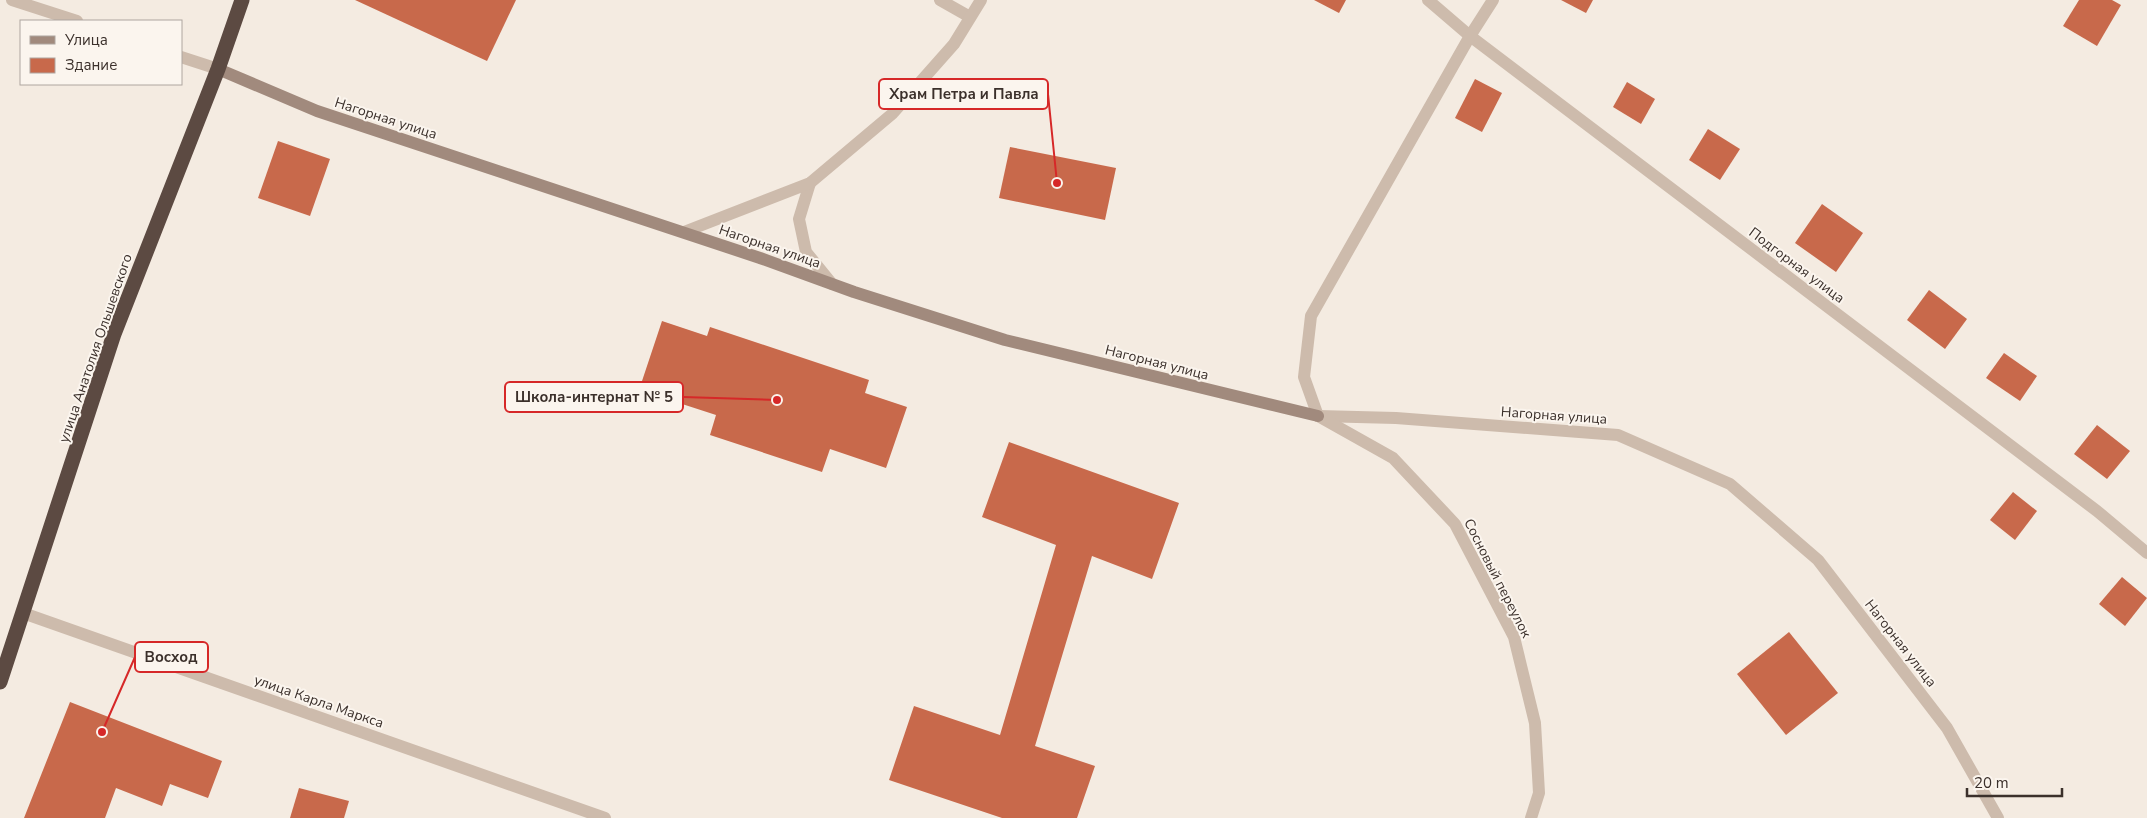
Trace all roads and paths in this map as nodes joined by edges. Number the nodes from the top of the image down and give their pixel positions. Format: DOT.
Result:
graph roads {
  1 [pos="12,0"];
  2 [pos="242,0"];
  3 [pos="940,0"];
  4 [pos="981,0"];
  5 [pos="1428,0"];
  6 [pos="1492,0"];
  7 [pos="970,17"];
  8 [pos="74,20"];
  9 [pos="1470,36"];
  10 [pos="182,56"];
  11 [pos="218,69"];
  12 [pos="810,183"];
  13 [pos="684,232"];
  14 [pos="832,284"];
  15 [pos="1318,416"];
  16 [pos="2147,553"];
  17 [pos="23,613"];
  18 [pos="0,682"];
  19 [pos="605,818"];
  20 [pos="1532,818"];
  21 [pos="1998,818"];
  1 -- 8 [label="street"];
  2 -- 11 [label="highway, улица Анатолия Ольшевского"];
  3 -- 7 [label="street"];
  4 -- 7 [label="street"];
  5 -- 9 [label="street, Подгорная улица"];
  6 -- 9 [label="street"];
  7 -- 12 [label="street"];
  9 -- 15 [label="street"];
  9 -- 16 [label="street, Подгорная улица"];
  10 -- 11 [label="street, Нагорная улица"];
  11 -- 13 [label="street, Нагорная улица"];
  11 -- 17 [label="highway, улица Анатолия Ольшевского"];
  12 -- 13 [label="street"];
  12 -- 14 [label="street"];
  13 -- 14 [label="street, Нагорная улица"];
  14 -- 15 [label="street, Нагорная улица"];
  15 -- 20 [label="street, Сосновый переулок"];
  15 -- 21 [label="street, Нагорная улица"];
  17 -- 18 [label="highway, улица Анатолия Ольшевского"];
  17 -- 19 [label="street, улица Карла Маркса"];
}
